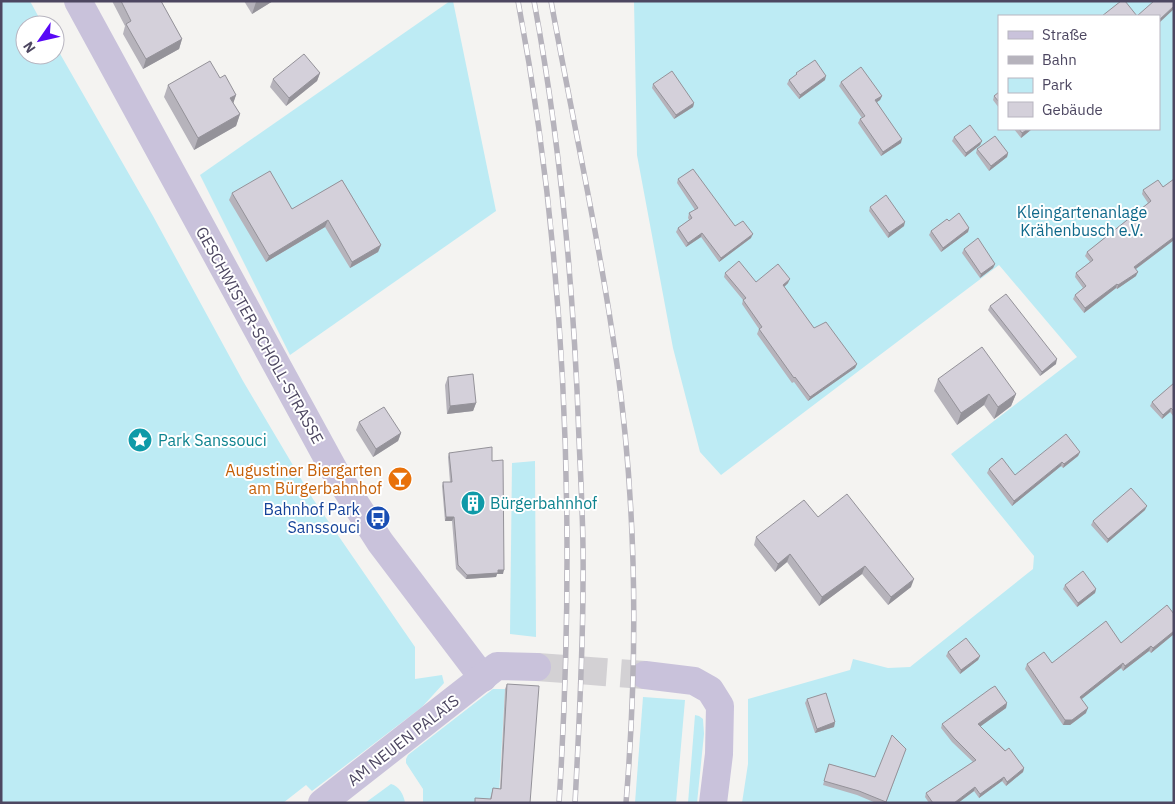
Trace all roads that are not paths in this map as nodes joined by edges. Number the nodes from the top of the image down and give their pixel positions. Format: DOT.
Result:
graph roads {
  1 [pos="78,1"];
  2 [pos="537,667"];
  3 [pos="645,675"];
  4 [pos="483,678"];
  5 [pos="322,803"];
  6 [pos="714,803"];
  1 -- 4 [label="street, GESCHWISTER-SCHOLL-STRASSE"];
  2 -- 4 [label="street, AM NEUEN PALAIS"];
  3 -- 6 [label="street"];
  4 -- 5 [label="street, AM NEUEN PALAIS"];
}
